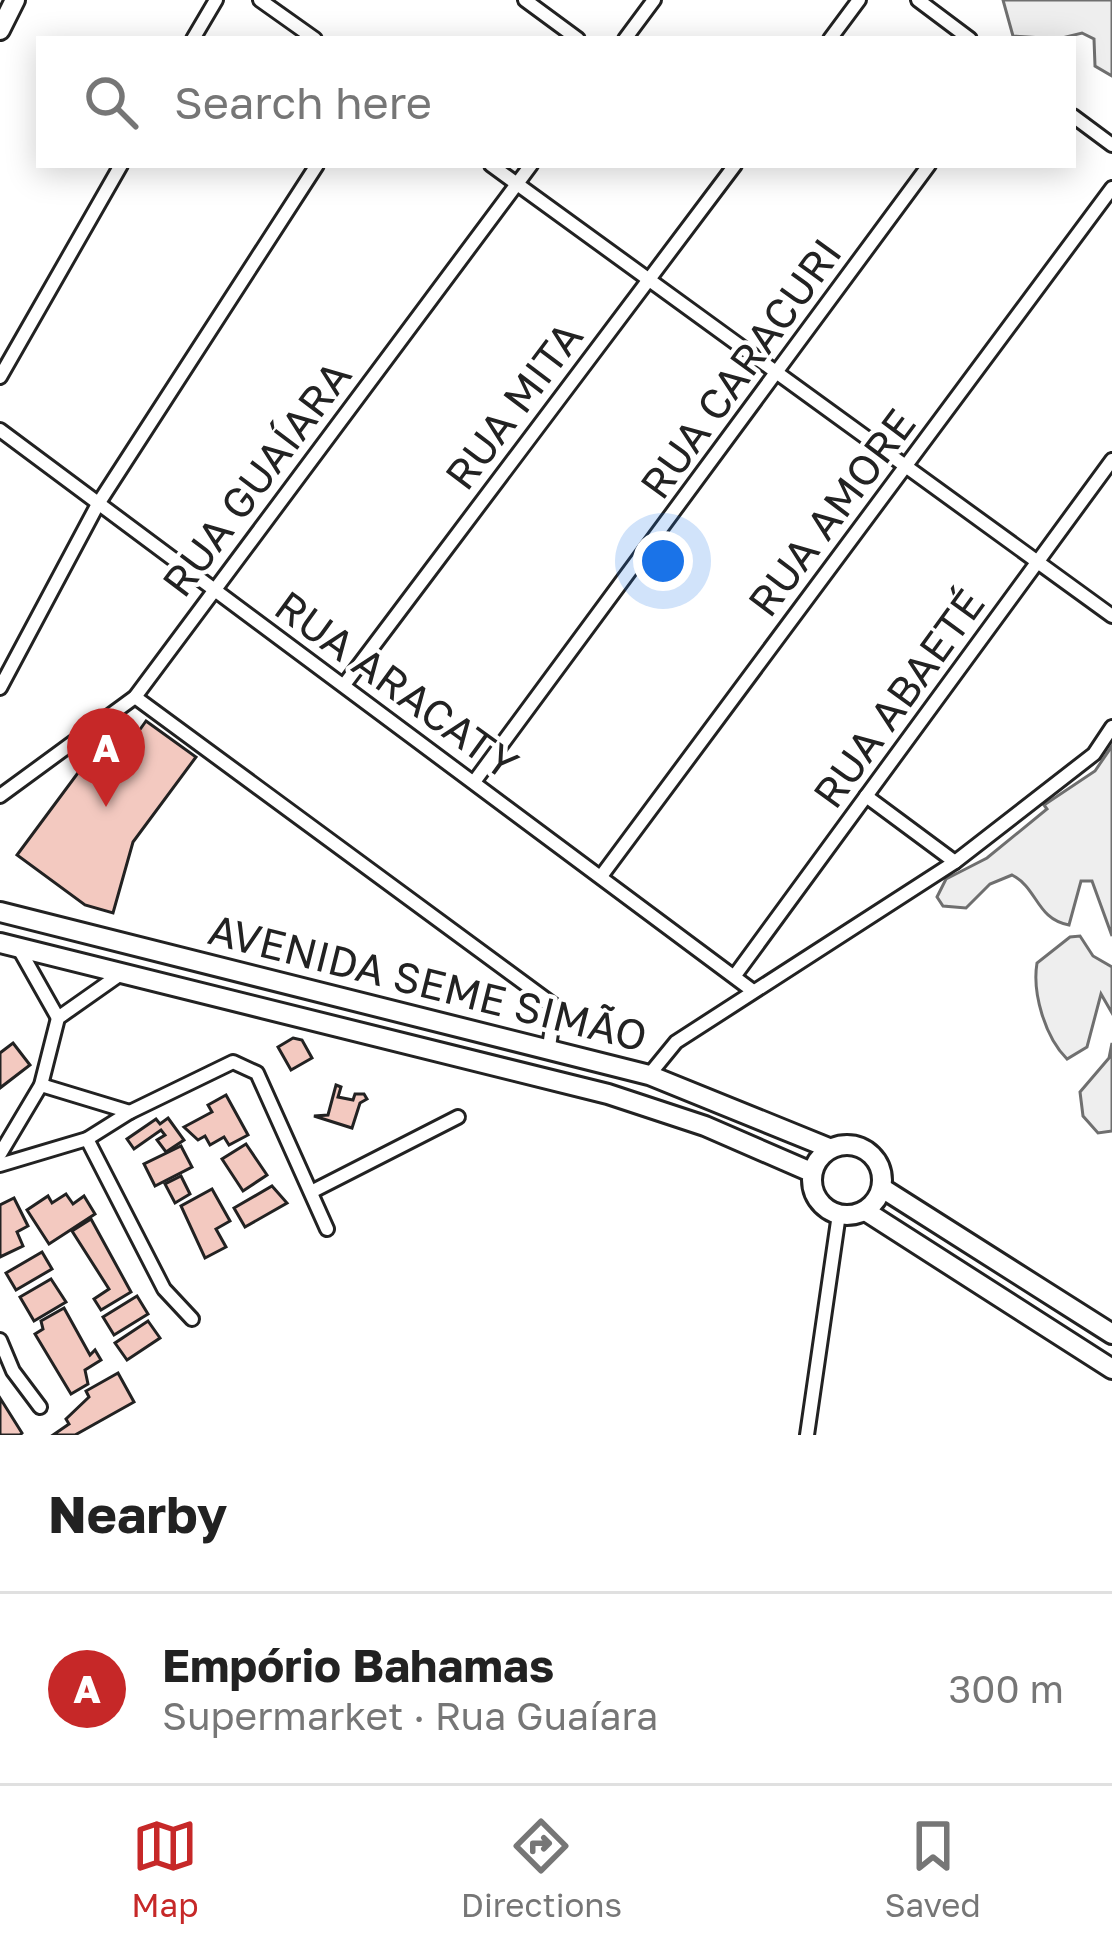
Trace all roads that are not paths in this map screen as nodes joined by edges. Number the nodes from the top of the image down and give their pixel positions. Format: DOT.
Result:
graph roads {
  1 [pos="15,0"];
  2 [pos="216,0"];
  3 [pos="260,0"];
  4 [pos="525,0"];
  5 [pos="654,0"];
  6 [pos="860,0"];
  7 [pos="918,0"];
  8 [pos="0,30"];
  9 [pos="195,36"];
  10 [pos="310,36"];
  11 [pos="574,36"];
  12 [pos="627,36"];
  13 [pos="832,36"];
  14 [pos="966,36"];
  15 [pos="1076,118"];
  16 [pos="1112,145"];
  17 [pos="119,168"];
  18 [pos="315,168"];
  19 [pos="495,168"];
  20 [pos="529,168"];
  21 [pos="733,168"];
  22 [pos="927,168"];
  23 [pos="517,183"];
  24 [pos="1112,188"];
  25 [pos="650,277"];
  26 [pos="778,372"];
  27 [pos="0,376"];
  28 [pos="0,430"];
  29 [pos="1112,460"];
  30 [pos="907,465"];
  31 [pos="98,504"];
  32 [pos="1040,561"];
  33 [pos="213,591"];
  34 [pos="1112,616"];
  35 [pos="344,685"];
  36 [pos="0,688"];
  37 [pos="135,697"];
  38 [pos="1112,727"];
  39 [pos="474,782"];
  40 [pos="0,796"];
  41 [pos="866,796"];
  42 [pos="955,862"];
  43 [pos="602,875"];
  44 [pos="0,912"];
  45 [pos="9,945"];
  46 [pos="123,972"];
  47 [pos="736,974"];
  48 [pos="311,989"];
  49 [pos="753,991"];
  50 [pos="264,1006"];
  51 [pos="58,1018"];
  52 [pos="549,1047"];
  53 [pos="650,1076"];
  54 [pos="41,1085"];
  55 [pos="130,1112"];
  56 [pos="458,1117"];
  57 [pos="16,1134"];
  58 [pos="87,1139"];
  59 [pos="830,1148"];
  60 [pos="0,1154"];
  61 [pos="28,1157"];
  62 [pos="0,1166"];
  63 [pos="812,1172"];
  64 [pos="882,1188"];
  65 [pos="310,1192"];
  66 [pos="867,1212"];
  67 [pos="839,1214"];
  68 [pos="327,1228"];
  69 [pos="192,1319"];
  70 [pos="1112,1334"];
  71 [pos="0,1340"];
  72 [pos="1112,1369"];
  73 [pos="40,1407"];
  74 [pos="807,1435"];
  1 -- 8 [label="main road"];
  2 -- 9 [label="street"];
  3 -- 10 [label="street"];
  4 -- 11 [label="street"];
  5 -- 12 [label="street"];
  6 -- 13 [label="street"];
  7 -- 14 [label="street"];
  15 -- 16 [label="street"];
  17 -- 27 [label="street"];
  18 -- 31 [label="street"];
  19 -- 23 [label="street"];
  20 -- 23 [label="street, RUA GUAÍARA"];
  21 -- 25 [label="street, RUA MITA"];
  22 -- 26 [label="street, RUA CARACURI"];
  23 -- 25 [label="street"];
  23 -- 33 [label="street, RUA GUAÍARA"];
  24 -- 30 [label="street, RUA AMORE"];
  25 -- 26 [label="street"];
  25 -- 35 [label="street, RUA MITA"];
  26 -- 30 [label="street"];
  26 -- 39 [label="street, RUA CARACURI"];
  28 -- 31 [label="street, RUA ARACATY"];
  29 -- 32 [label="street, RUA ABAETÉ"];
  30 -- 32 [label="street"];
  30 -- 43 [label="street, RUA AMORE"];
  31 -- 33 [label="street, RUA ARACATY"];
  31 -- 36 [label="street"];
  32 -- 34 [label="street"];
  32 -- 41 [label="street, RUA ABAETÉ"];
  33 -- 35 [label="street, RUA ARACATY"];
  33 -- 37 [label="street, RUA GUAÍARA"];
  35 -- 39 [label="street, RUA ARACATY"];
  37 -- 40 [label="street, RUA GUAÍARA"];
  37 -- 52 [label="street"];
  38 -- 42 [label="street"];
  39 -- 43 [label="street, RUA ARACATY"];
  41 -- 42 [label="street"];
  41 -- 47 [label="street, RUA ABAETÉ"];
  42 -- 49 [label="street"];
  43 -- 47 [label="street, RUA ARACATY"];
  44 -- 48 [label="main road, AVENIDA SEME SIMÃO"];
  45 -- 46 [label="main road, AVENIDA SEME SIMÃO"];
  45 -- 51 [label="street"];
  46 -- 50 [label="main road, AVENIDA SEME SIMÃO"];
  46 -- 51 [label="street"];
  47 -- 49 [label="street, RUA ARACATY"];
  48 -- 50 [label="main road"];
  48 -- 52 [label="main road, AVENIDA SEME SIMÃO"];
  49 -- 53 [label="street"];
  50 -- 63 [label="main road, AVENIDA SEME SIMÃO"];
  51 -- 54 [label="street"];
  52 -- 53 [label="main road, AVENIDA SEME SIMÃO"];
  53 -- 59 [label="main road, AVENIDA SEME SIMÃO"];
  54 -- 55 [label="street"];
  54 -- 57 [label="street"];
  55 -- 58 [label="street"];
  55 -- 65 [label="street"];
  56 -- 65 [label="street"];
  57 -- 60 [label="street"];
  57 -- 61 [label="street"];
  58 -- 61 [label="street"];
  58 -- 69 [label="street"];
  59 -- 63 [label="main road"];
  59 -- 64 [label="main road"];
  61 -- 62 [label="street"];
  63 -- 67 [label="main road"];
  64 -- 66 [label="main road"];
  64 -- 70 [label="main road"];
  65 -- 68 [label="street"];
  66 -- 67 [label="main road"];
  66 -- 72 [label="main road"];
  67 -- 74 [label="street"];
  71 -- 73 [label="street"];
}
